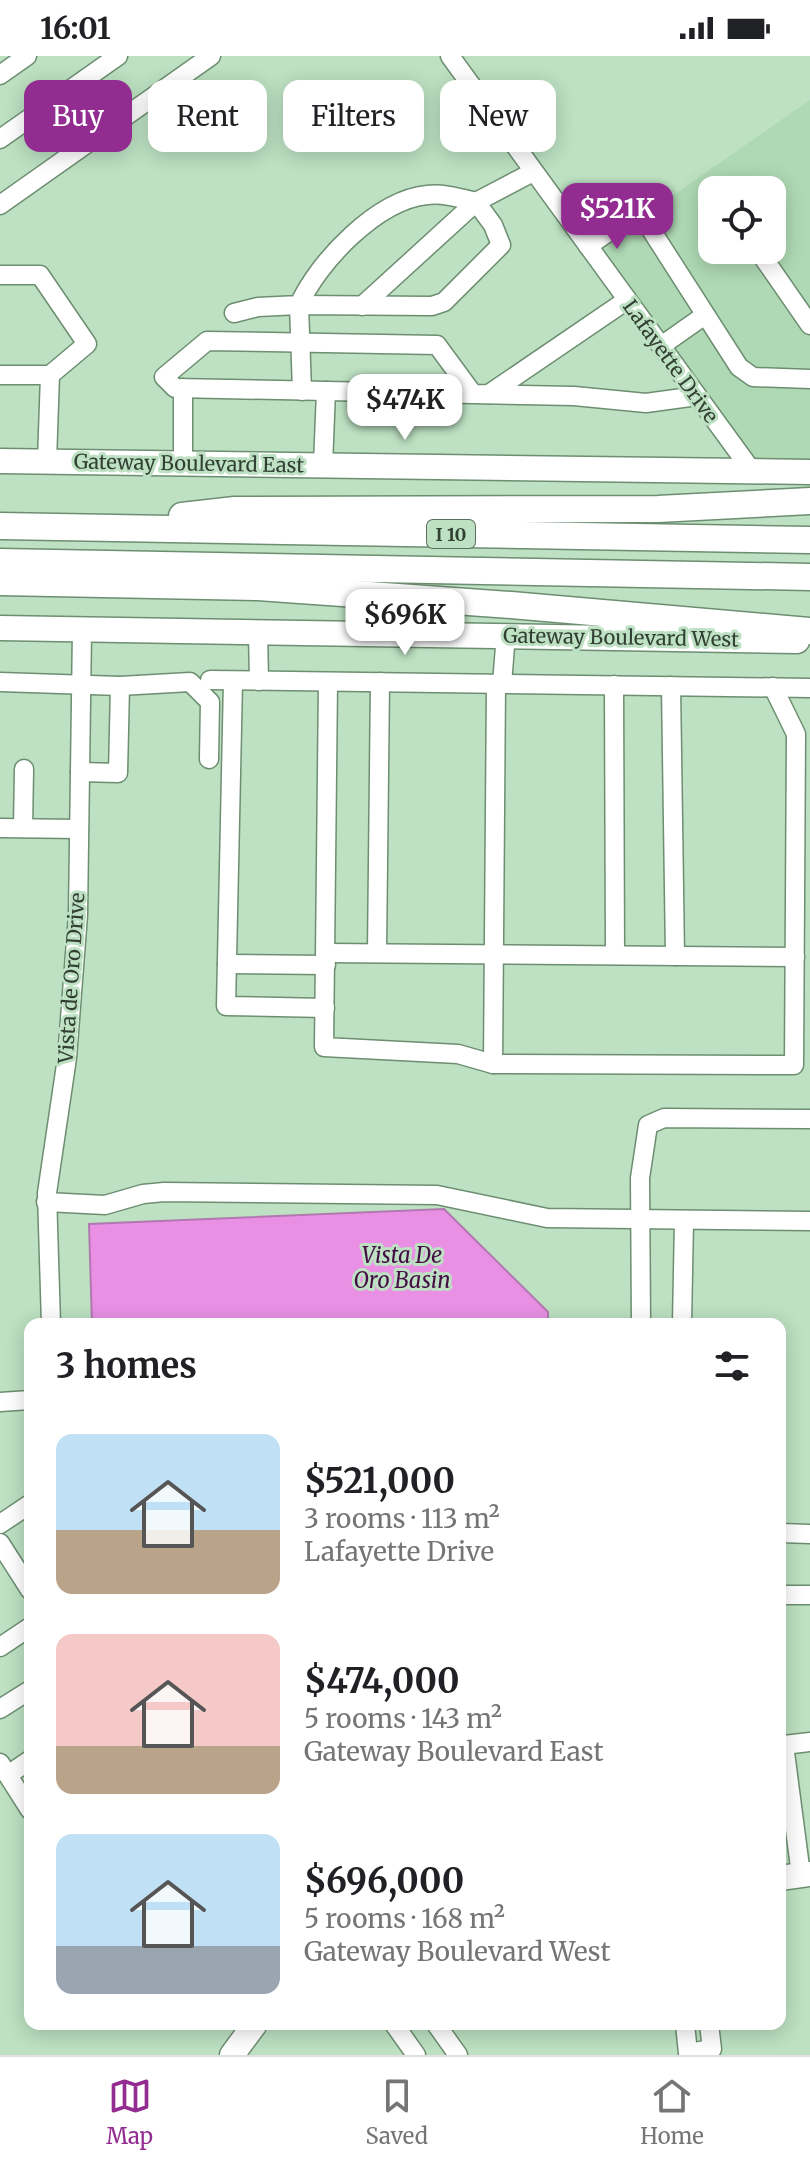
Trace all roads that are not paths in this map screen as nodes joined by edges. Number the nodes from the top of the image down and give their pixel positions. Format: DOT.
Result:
graph roads {
  1 [pos="27,56"];
  2 [pos="118,56"];
  3 [pos="211,56"];
  4 [pos="455,58"];
  5 [pos="0,75"];
  6 [pos="0,139"];
  7 [pos="533,172"];
  8 [pos="476,202"];
  9 [pos="0,205"];
  10 [pos="588,246"];
  11 [pos="768,264"];
  12 [pos="0,275"];
  13 [pos="627,300"];
  14 [pos="299,305"];
  15 [pos="362,306"];
  16 [pos="234,313"];
  17 [pos="705,315"];
  18 [pos="810,325"];
  19 [pos="298,342"];
  20 [pos="661,346"];
  21 [pos="0,375"];
  22 [pos="50,375"];
  23 [pos="810,379"];
  24 [pos="183,388"];
  25 [pos="302,391"];
  26 [pos="326,391"];
  27 [pos="481,394"];
  28 [pos="697,396"];
  29 [pos="0,461"];
  30 [pos="47,461"];
  31 [pos="183,463"];
  32 [pos="323,465"];
  33 [pos="752,471"];
  34 [pos="810,472"];
  35 [pos="810,501"];
  36 [pos="0,526"];
  37 [pos="93,528"];
  38 [pos="810,540"];
  39 [pos="0,562"];
  40 [pos="810,577"];
  41 [pos="0,582"];
  42 [pos="0,628"];
  43 [pos="82,630"];
  44 [pos="810,631"];
  45 [pos="258,632"];
  46 [pos="506,634"];
  47 [pos="810,641"];
  48 [pos="210,680"];
  49 [pos="233,681"];
  50 [pos="259,681"];
  51 [pos="0,682"];
  52 [pos="328,682"];
  53 [pos="380,682"];
  54 [pos="81,683"];
  55 [pos="499,684"];
  56 [pos="614,685"];
  57 [pos="120,686"];
  58 [pos="671,686"];
  59 [pos="773,687"];
  60 [pos="810,688"];
  61 [pos="209,759"];
  62 [pos="24,769"];
  63 [pos="80,772"];
  64 [pos="0,828"];
  65 [pos="23,828"];
  66 [pos="79,829"];
  67 [pos="377,953"];
  68 [pos="495,954"];
  69 [pos="615,955"];
  70 [pos="675,956"];
  71 [pos="795,957"];
  72 [pos="326,959"];
  73 [pos="227,964"];
  74 [pos="325,1008"];
  75 [pos="493,1064"];
  76 [pos="810,1119"];
  77 [pos="46,1202"];
  78 [pos="641,1218"];
  79 [pos="684,1220"];
  80 [pos="810,1221"];
  81 [pos="51,1318"];
  82 [pos="641,1318"];
  83 [pos="682,1318"];
  84 [pos="24,1400"];
  85 [pos="0,1402"];
  86 [pos="24,1508"];
  87 [pos="0,1524"];
  88 [pos="786,1533"];
  89 [pos="810,1534"];
  90 [pos="0,1543"];
  91 [pos="24,1581"];
  92 [pos="786,1595"];
  93 [pos="810,1595"];
  94 [pos="24,1631"];
  95 [pos="0,1647"];
  96 [pos="24,1694"];
  97 [pos="0,1709"];
  98 [pos="810,1742"];
  99 [pos="786,1745"];
  100 [pos="24,1762"];
  101 [pos="786,1765"];
  102 [pos="4,1769"];
  103 [pos="24,1801"];
  104 [pos="797,1876"];
  105 [pos="251,2030"];
  106 [pos="398,2030"];
  107 [pos="440,2030"];
  108 [pos="686,2030"];
  109 [pos="710,2030"];
  110 [pos="456,2054"];
  111 [pos="232,2055"];
  112 [pos="415,2055"];
  1 -- 5 [label="street"];
  2 -- 6 [label="street"];
  3 -- 9 [label="street"];
  4 -- 7 [label="street, Lafayette Drive"];
  7 -- 8 [label="street"];
  7 -- 10 [label="street, Lafayette Drive"];
  8 -- 14 [label="street"];
  8 -- 15 [label="street"];
  8 -- 15 [label="street"];
  10 -- 13 [label="street, Lafayette Drive"];
  10 -- 17 [label="street"];
  11 -- 18 [label="street"];
  12 -- 22 [label="street"];
  13 -- 20 [label="street, Lafayette Drive"];
  13 -- 27 [label="street"];
  14 -- 15 [label="street"];
  14 -- 16 [label="street"];
  14 -- 19 [label="street"];
  17 -- 20 [label="street"];
  17 -- 23 [label="street"];
  19 -- 24 [label="street"];
  19 -- 25 [label="street"];
  19 -- 27 [label="street"];
  20 -- 28 [label="street, Lafayette Drive"];
  21 -- 22 [label="street"];
  22 -- 30 [label="street"];
  24 -- 25 [label="street"];
  24 -- 31 [label="street"];
  25 -- 26 [label="street"];
  26 -- 27 [label="street"];
  26 -- 32 [label="street"];
  27 -- 28 [label="street"];
  28 -- 33 [label="street, Lafayette Drive"];
  29 -- 30 [label="main road, Gateway Boulevard East"];
  30 -- 31 [label="main road, Gateway Boulevard East"];
  31 -- 32 [label="main road, Gateway Boulevard East"];
  32 -- 33 [label="main road, Gateway Boulevard East"];
  33 -- 34 [label="main road, Gateway Boulevard East"];
  35 -- 37 [label="highway"];
  36 -- 37 [label="highway, I 10"];
  37 -- 38 [label="highway, I 10"];
  39 -- 40 [label="highway, I 10"];
  41 -- 44 [label="highway"];
  42 -- 43 [label="main road, Gateway Boulevard West"];
  43 -- 45 [label="main road, Gateway Boulevard West"];
  43 -- 54 [label="street, Vista de Oro Drive"];
  45 -- 46 [label="main road, Gateway Boulevard West"];
  45 -- 50 [label="street"];
  46 -- 47 [label="main road, Gateway Boulevard West"];
  46 -- 55 [label="street"];
  48 -- 49 [label="street"];
  49 -- 50 [label="street"];
  49 -- 73 [label="street"];
  50 -- 52 [label="street"];
  51 -- 54 [label="street"];
  52 -- 53 [label="street"];
  52 -- 72 [label="street"];
  53 -- 55 [label="street"];
  53 -- 67 [label="street"];
  54 -- 57 [label="street"];
  54 -- 63 [label="street, Vista de Oro Drive"];
  55 -- 56 [label="street"];
  55 -- 68 [label="street"];
  56 -- 58 [label="street"];
  56 -- 69 [label="street"];
  57 -- 61 [label="street"];
  57 -- 63 [label="street"];
  58 -- 59 [label="street"];
  58 -- 70 [label="street"];
  59 -- 60 [label="street"];
  59 -- 71 [label="street"];
  62 -- 65 [label="street"];
  63 -- 66 [label="street, Vista de Oro Drive"];
  64 -- 65 [label="street"];
  65 -- 66 [label="street"];
  66 -- 77 [label="street, Vista de Oro Drive"];
  67 -- 68 [label="street"];
  67 -- 72 [label="street"];
  68 -- 69 [label="street"];
  68 -- 75 [label="street"];
  69 -- 70 [label="street"];
  70 -- 71 [label="street"];
  71 -- 75 [label="street"];
  72 -- 73 [label="street"];
  72 -- 74 [label="street"];
  73 -- 74 [label="street"];
  74 -- 75 [label="street"];
  76 -- 78 [label="street"];
  77 -- 78 [label="street"];
  77 -- 81 [label="street, Vista de Oro Drive"];
  78 -- 79 [label="street"];
  78 -- 82 [label="street"];
  79 -- 80 [label="street"];
  79 -- 83 [label="street"];
  84 -- 85 [label="street"];
  86 -- 87 [label="street"];
  88 -- 89 [label="street"];
  90 -- 91 [label="street"];
  92 -- 93 [label="street"];
  94 -- 95 [label="street"];
  96 -- 97 [label="street"];
  98 -- 99 [label="street"];
  100 -- 102 [label="street"];
  101 -- 104 [label="street"];
  102 -- 103 [label="street"];
  105 -- 111 [label="main road"];
  106 -- 112 [label="street"];
  107 -- 110 [label="street"];
  108 -- 109 [label="street"];
}
